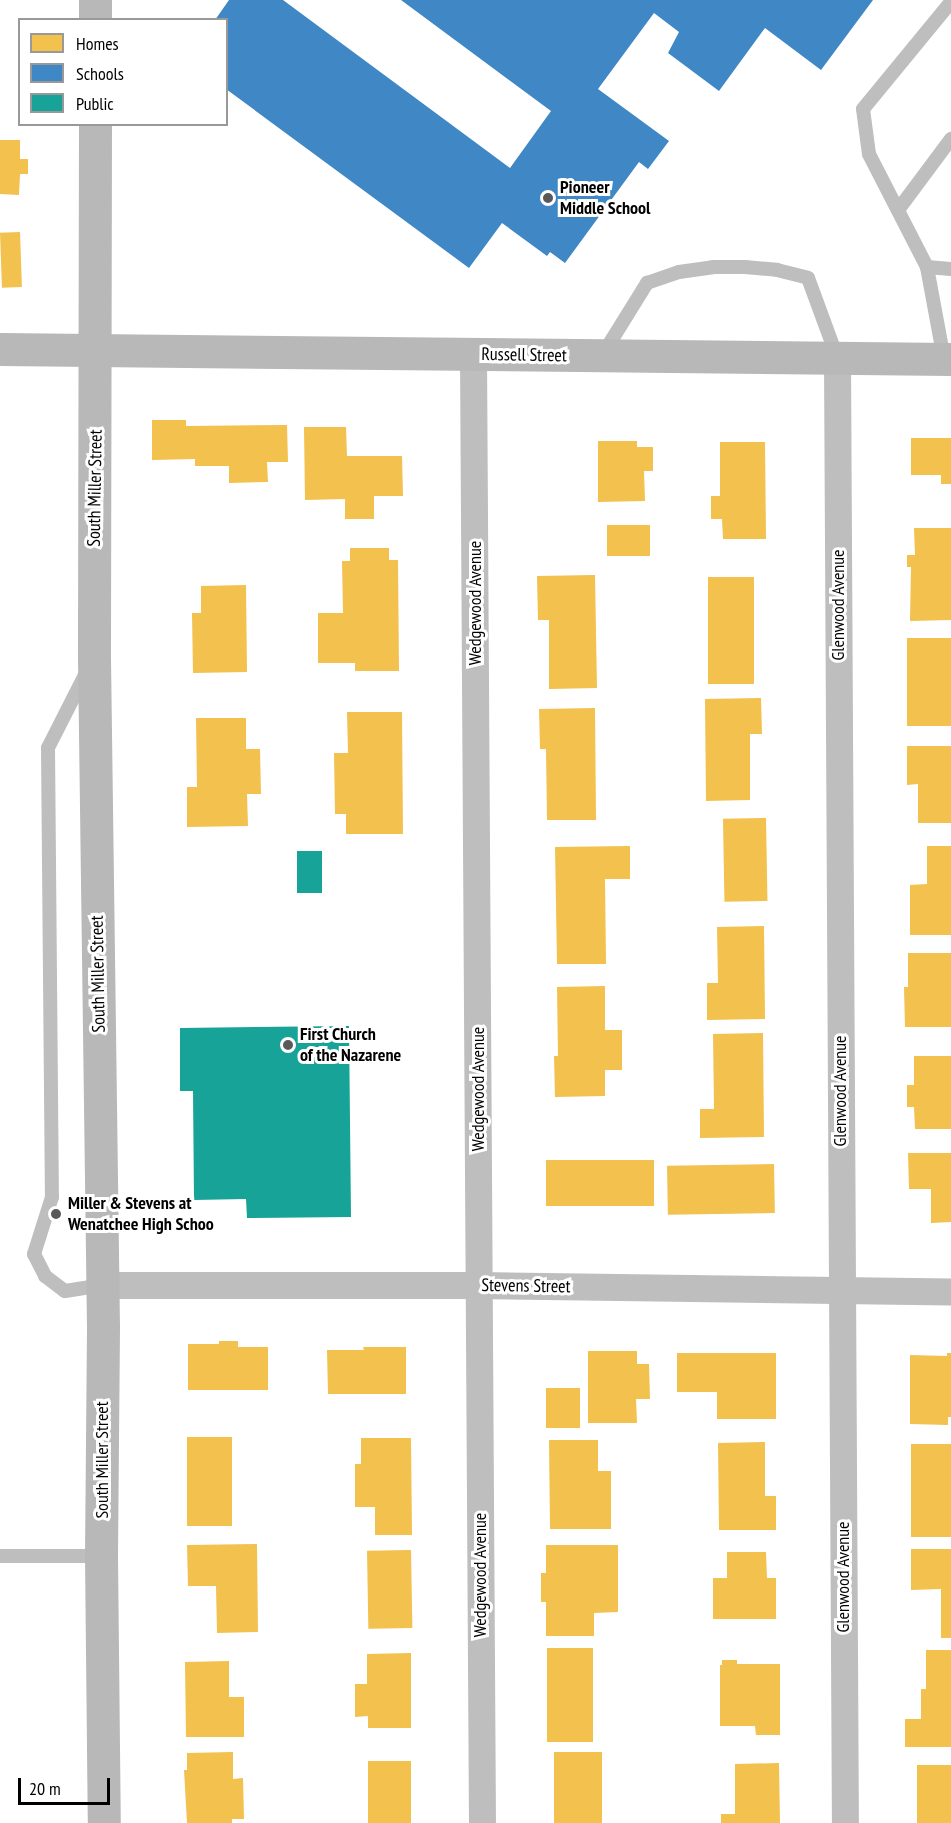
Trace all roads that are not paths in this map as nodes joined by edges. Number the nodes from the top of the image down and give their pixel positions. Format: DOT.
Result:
graph roads {
  1 [pos="95,0"];
  2 [pos="951,2"];
  3 [pos="95,18"];
  4 [pos="95,126"];
  5 [pos="951,139"];
  6 [pos="898,210"];
  7 [pos="927,267"];
  8 [pos="951,269"];
  9 [pos="0,350"];
  10 [pos="96,352"];
  11 [pos="473,354"];
  12 [pos="602,356"];
  13 [pos="837,358"];
  14 [pos="948,359"];
  15 [pos="94,658"];
  16 [pos="102,1285"];
  17 [pos="479,1285"];
  18 [pos="841,1291"];
  19 [pos="951,1292"];
  20 [pos="0,1556"];
  21 [pos="101,1556"];
  22 [pos="104,1823"];
  23 [pos="482,1823"];
  24 [pos="845,1823"];
  1 -- 3 [label="street"];
  2 -- 6 [label="lane"];
  4 -- 10 [label="street, South Miller Street"];
  5 -- 6 [label="lane"];
  6 -- 7 [label="lane"];
  7 -- 8 [label="lane"];
  7 -- 14 [label="lane"];
  9 -- 10 [label="street, Russell Street"];
  10 -- 11 [label="street, Russell Street"];
  10 -- 15 [label="street, South Miller Street"];
  11 -- 12 [label="street, Russell Street"];
  11 -- 17 [label="street, Wedgewood Avenue"];
  12 -- 13 [label="street, Russell Street"];
  12 -- 13 [label="lane"];
  13 -- 14 [label="street, Russell Street"];
  13 -- 18 [label="street, Glenwood Avenue"];
  15 -- 16 [label="street, South Miller Street"];
  15 -- 16 [label="lane"];
  16 -- 17 [label="street, Stevens Street"];
  16 -- 21 [label="street, South Miller Street"];
  17 -- 18 [label="street, Stevens Street"];
  17 -- 23 [label="street, Wedgewood Avenue"];
  18 -- 19 [label="street, Stevens Street"];
  18 -- 24 [label="street, Glenwood Avenue"];
  20 -- 21 [label="lane"];
  21 -- 22 [label="street, South Miller Street"];
}
